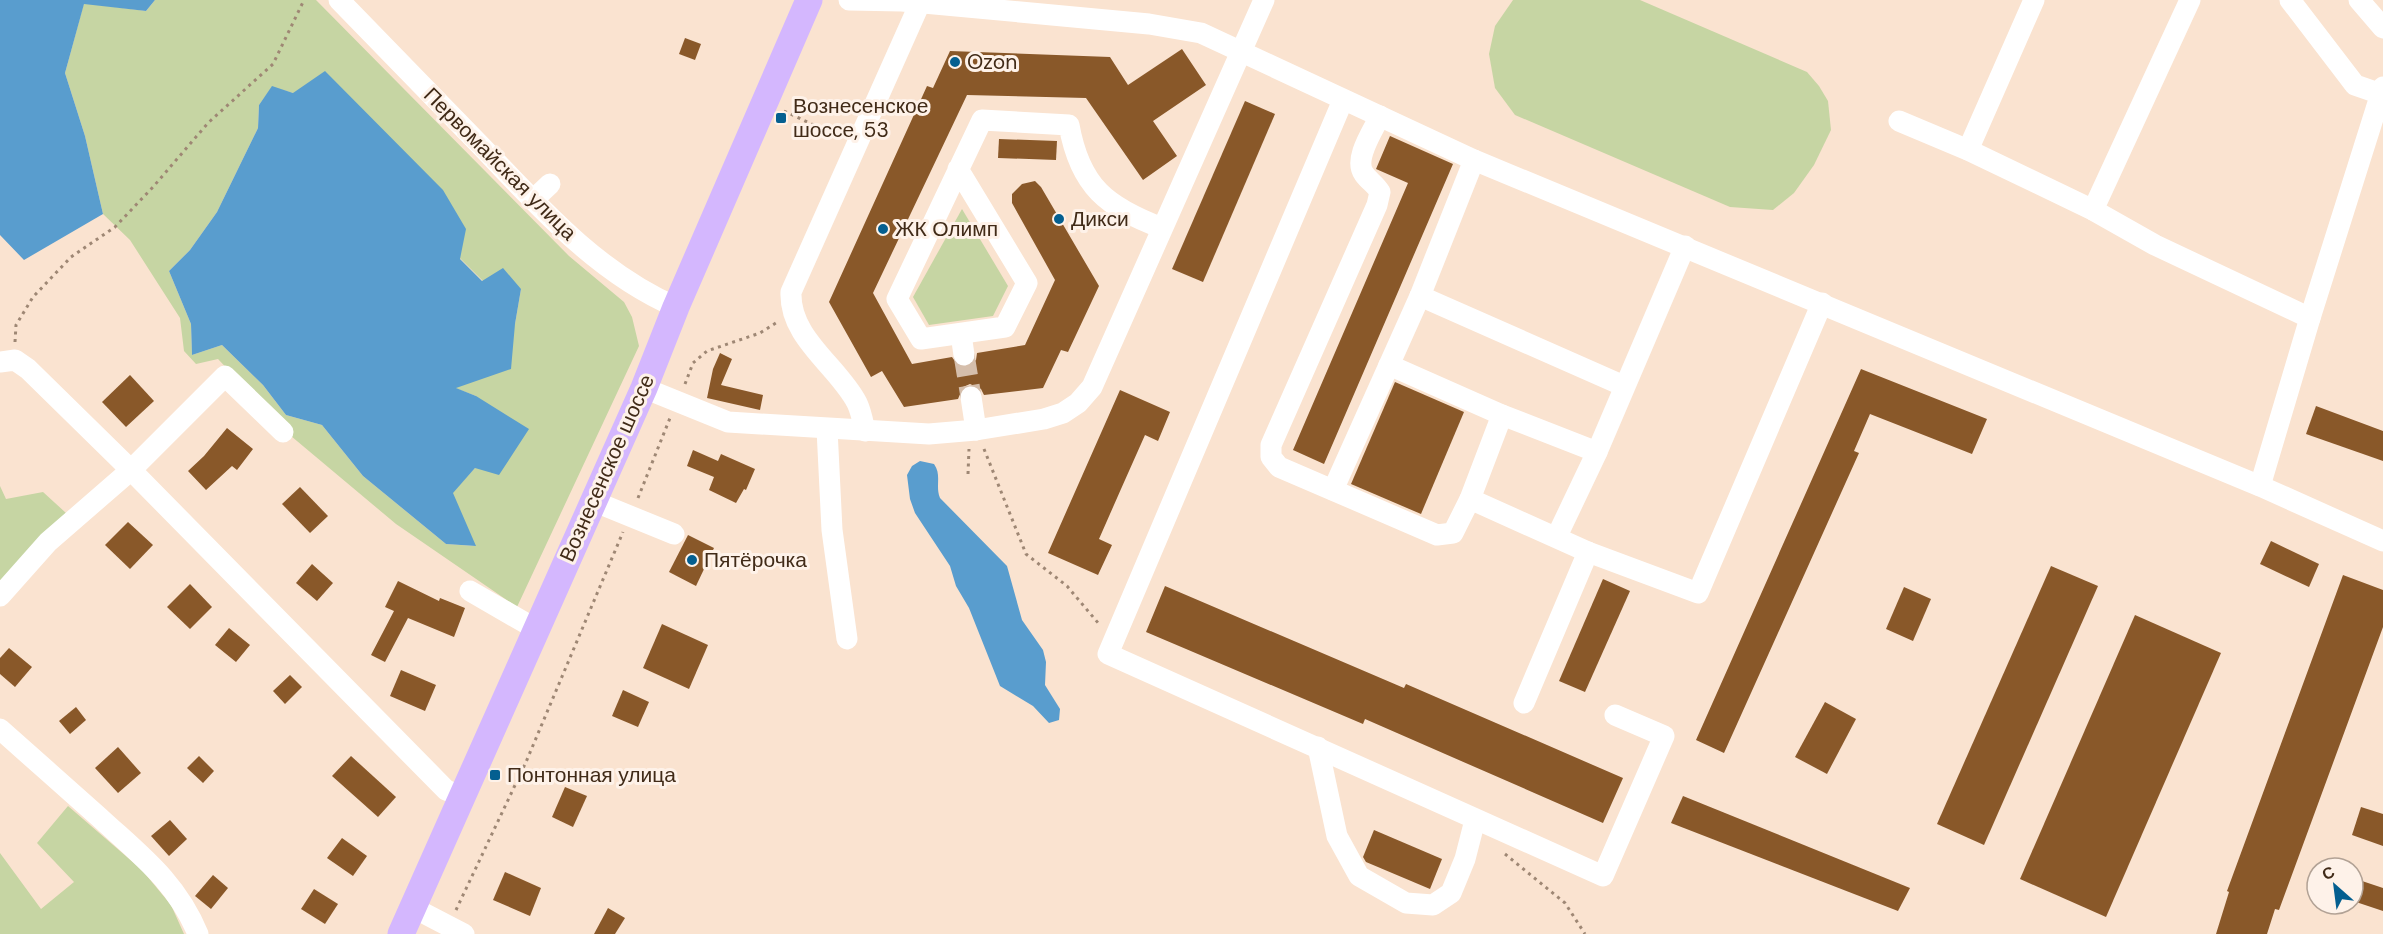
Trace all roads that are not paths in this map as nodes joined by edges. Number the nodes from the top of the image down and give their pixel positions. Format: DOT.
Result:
graph roads {
  1 [pos="339,0"];
  2 [pos="809,0"];
  3 [pos="849,0"];
  4 [pos="1264,0"];
  5 [pos="2034,0"];
  6 [pos="2190,0"];
  7 [pos="2290,0"];
  8 [pos="2359,0"];
  9 [pos="909,1"];
  10 [pos="2383,28"];
  11 [pos="1240,52"];
  12 [pos="2382,91"];
  13 [pos="1343,100"];
  14 [pos="1380,116"];
  15 [pos="1899,121"];
  16 [pos="1968,150"];
  17 [pos="1474,160"];
  18 [pos="958,169"];
  19 [pos="550,184"];
  20 [pos="533,200"];
  21 [pos="2093,210"];
  22 [pos="1162,228"];
  23 [pos="1685,246"];
  24 [pos="1420,296"];
  25 [pos="1822,303"];
  26 [pos="676,307"];
  27 [pos="2310,318"];
  28 [pos="961,334"];
  29 [pos="964,355"];
  30 [pos="8,361"];
  31 [pos="1389,365"];
  32 [pos="1624,386"];
  33 [pos="644,388"];
  34 [pos="971,397"];
  35 [pos="1502,416"];
  36 [pos="827,429"];
  37 [pos="976,430"];
  38 [pos="865,431"];
  39 [pos="283,432"];
  40 [pos="1597,452"];
  41 [pos="131,470"];
  42 [pos="2260,486"];
  43 [pos="1333,490"];
  44 [pos="1470,499"];
  45 [pos="593,501"];
  46 [pos="674,534"];
  47 [pos="1557,536"];
  48 [pos="2383,541"];
  49 [pos="1588,552"];
  50 [pos="470,591"];
  51 [pos="0,596"];
  52 [pos="536,629"];
  53 [pos="847,639"];
  54 [pos="1524,703"];
  55 [pos="1615,715"];
  56 [pos="0,729"];
  57 [pos="1318,747"];
  58 [pos="461,796"];
  59 [pos="1475,820"];
  60 [pos="412,907"];
  61 [pos="198,934"];
  62 [pos="401,934"];
  63 [pos="464,934"];
  1 -- 20 [label="street, Первомайская улица"];
  2 -- 26 [label="main road, Вознесенское шоссе"];
  3 -- 9 [label="street"];
  4 -- 11 [label="street"];
  5 -- 16 [label="street"];
  6 -- 21 [label="street"];
  7 -- 12 [label="street"];
  8 -- 10 [label="street"];
  9 -- 11 [label="street"];
  9 -- 38 [label="street"];
  11 -- 13 [label="street"];
  11 -- 22 [label="street"];
  12 -- 27 [label="street"];
  13 -- 14 [label="street"];
  13 -- 57 [label="street"];
  14 -- 17 [label="street"];
  14 -- 43 [label="street"];
  15 -- 16 [label="street"];
  16 -- 21 [label="street"];
  17 -- 23 [label="street"];
  17 -- 24 [label="street"];
  18 -- 22 [label="street"];
  18 -- 28 [label="street"];
  18 -- 28 [label="street"];
  19 -- 20 [label="street"];
  20 -- 26 [label="street, Первомайская улица"];
  21 -- 27 [label="street"];
  22 -- 37 [label="street"];
  23 -- 25 [label="street"];
  23 -- 32 [label="street"];
  24 -- 31 [label="street"];
  24 -- 32 [label="street"];
  25 -- 42 [label="street"];
  25 -- 49 [label="street"];
  26 -- 33 [label="main road, Вознесенское шоссе"];
  27 -- 42 [label="street"];
  28 -- 29 [label="street"];
  30 -- 41 [label="street"];
  31 -- 35 [label="street"];
  31 -- 43 [label="street"];
  32 -- 40 [label="street"];
  33 -- 36 [label="street"];
  33 -- 45 [label="main road, Вознесенское шоссе"];
  34 -- 37 [label="street"];
  35 -- 40 [label="street"];
  35 -- 44 [label="street"];
  36 -- 38 [label="street"];
  36 -- 53 [label="street"];
  37 -- 38 [label="street"];
  39 -- 41 [label="street"];
  40 -- 47 [label="street"];
  41 -- 51 [label="street"];
  41 -- 58 [label="street"];
  42 -- 48 [label="street"];
  43 -- 44 [label="street"];
  44 -- 47 [label="street"];
  45 -- 46 [label="street"];
  45 -- 52 [label="main road, Вознесенское шоссе"];
  47 -- 49 [label="street"];
  49 -- 54 [label="street"];
  50 -- 52 [label="street"];
  52 -- 58 [label="main road, Вознесенское шоссе"];
  55 -- 59 [label="street"];
  56 -- 61 [label="street"];
  57 -- 59 [label="street"];
  57 -- 59 [label="street"];
  58 -- 60 [label="main road, Вознесенское шоссе"];
  60 -- 62 [label="main road, Вознесенское шоссе"];
  60 -- 63 [label="street"];
}
